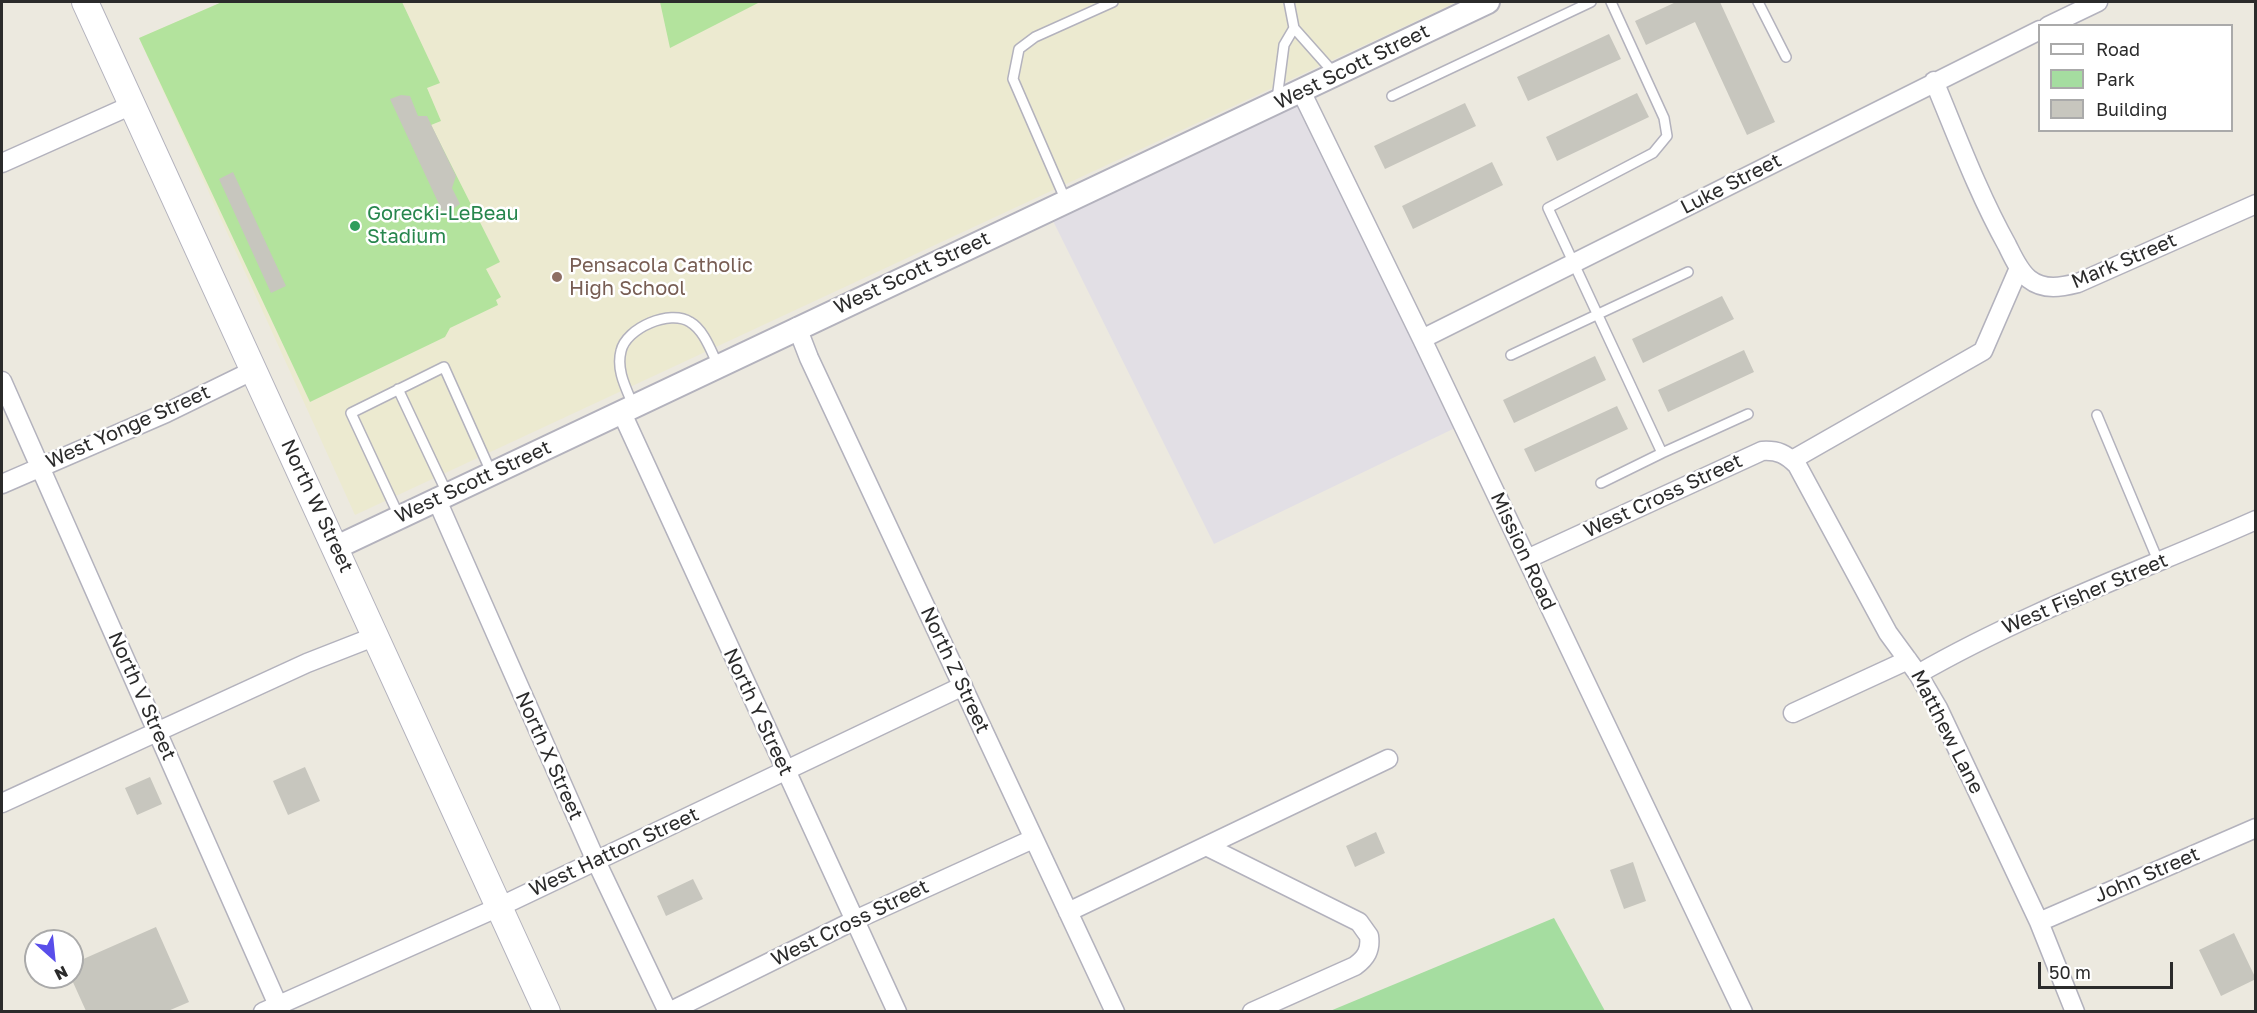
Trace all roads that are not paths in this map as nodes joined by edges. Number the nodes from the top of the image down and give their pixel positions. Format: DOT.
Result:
graph roads {
  1 [pos="85,2"];
  2 [pos="1113,2"];
  3 [pos="1289,2"];
  4 [pos="1488,2"];
  5 [pos="1591,2"];
  6 [pos="1611,2"];
  7 [pos="1758,2"];
  8 [pos="2098,2"];
  9 [pos="2052,24"];
  10 [pos="1294,28"];
  11 [pos="2038,31"];
  12 [pos="1786,57"];
  13 [pos="1336,74"];
  14 [pos="1934,81"];
  15 [pos="1301,91"];
  16 [pos="1392,96"];
  17 [pos="1276,103"];
  18 [pos="132,105"];
  19 [pos="2,163"];
  20 [pos="1066,201"];
  21 [pos="2256,204"];
  22 [pos="1574,263"];
  23 [pos="2019,268"];
  24 [pos="1688,272"];
  25 [pos="1598,314"];
  26 [pos="797,327"];
  27 [pos="1422,339"];
  28 [pos="1511,356"];
  29 [pos="718,364"];
  30 [pos="254,370"];
  31 [pos="2,381"];
  32 [pos="398,388"];
  33 [pos="627,408"];
  34 [pos="1748,414"];
  35 [pos="2097,415"];
  36 [pos="1662,453"];
  37 [pos="1794,462"];
  38 [pos="40,467"];
  39 [pos="491,472"];
  40 [pos="1601,483"];
  41 [pos="2,484"];
  42 [pos="442,495"];
  43 [pos="399,516"];
  44 [pos="2256,520"];
  45 [pos="337,547"];
  46 [pos="1527,558"];
  47 [pos="2158,563"];
  48 [pos="376,636"];
  49 [pos="1913,667"];
  50 [pos="963,686"];
  51 [pos="1793,713"];
  52 [pos="158,731"];
  53 [pos="1388,759"];
  54 [pos="784,771"];
  55 [pos="2,803"];
  56 [pos="2256,828"];
  57 [pos="1033,839"];
  58 [pos="1206,846"];
  59 [pos="596,861"];
  60 [pos="499,907"];
  61 [pos="1068,912"];
  62 [pos="855,920"];
  63 [pos="2039,922"];
  64 [pos="274,1009"];
  65 [pos="547,1011"];
  66 [pos="669,1011"];
  67 [pos="897,1011"];
  68 [pos="1115,1011"];
  69 [pos="1252,1011"];
  70 [pos="1743,1011"];
  71 [pos="2075,1011"];
  1 -- 18 [label="main road, North W Street"];
  2 -- 20 [label="lane"];
  3 -- 10 [label="lane"];
  4 -- 13 [label="street, West Scott Street"];
  5 -- 16 [label="lane"];
  6 -- 22 [label="lane"];
  7 -- 12 [label="lane"];
  8 -- 9 [label="street"];
  10 -- 13 [label="lane"];
  10 -- 17 [label="lane"];
  11 -- 14 [label="street, Luke Street"];
  13 -- 15 [label="street, West Scott Street"];
  14 -- 22 [label="street, Luke Street"];
  14 -- 23 [label="street, Mark Street"];
  15 -- 17 [label="street, West Scott Street"];
  15 -- 27 [label="street, Mission Road"];
  17 -- 20 [label="street, West Scott Street"];
  18 -- 19 [label="street"];
  18 -- 30 [label="main road, North W Street"];
  20 -- 26 [label="street, West Scott Street"];
  21 -- 23 [label="street, Mark Street"];
  22 -- 25 [label="lane"];
  22 -- 27 [label="street, Luke Street"];
  23 -- 37 [label="street"];
  24 -- 25 [label="lane"];
  25 -- 28 [label="lane"];
  25 -- 36 [label="lane"];
  26 -- 29 [label="street, West Scott Street"];
  26 -- 50 [label="street, North Z Street"];
  27 -- 46 [label="street, Mission Road"];
  29 -- 33 [label="street, West Scott Street"];
  29 -- 33 [label="lane"];
  30 -- 38 [label="street, West Yonge Street"];
  30 -- 45 [label="main road, North W Street"];
  31 -- 38 [label="street, North V Street"];
  32 -- 39 [label="lane"];
  32 -- 42 [label="lane"];
  32 -- 43 [label="lane"];
  33 -- 39 [label="street, West Scott Street"];
  33 -- 54 [label="street, North Y Street"];
  34 -- 36 [label="lane"];
  35 -- 47 [label="lane"];
  36 -- 40 [label="lane"];
  37 -- 46 [label="street, West Cross Street"];
  37 -- 49 [label="street, Matthew Lane"];
  38 -- 41 [label="street, West Yonge Street"];
  38 -- 52 [label="street, North V Street"];
  39 -- 42 [label="street, West Scott Street"];
  42 -- 43 [label="street, West Scott Street"];
  42 -- 59 [label="street, North X Street"];
  43 -- 45 [label="street, West Scott Street"];
  44 -- 47 [label="street, West Fisher Street"];
  45 -- 48 [label="main road, North W Street"];
  46 -- 70 [label="street, Mission Road"];
  47 -- 49 [label="street, West Fisher Street"];
  48 -- 52 [label="street"];
  48 -- 60 [label="main road, North W Street"];
  49 -- 51 [label="street, West Fisher Street"];
  49 -- 63 [label="street, Matthew Lane"];
  50 -- 54 [label="street, West Hatton Street"];
  50 -- 57 [label="street, North Z Street"];
  52 -- 55 [label="street"];
  52 -- 64 [label="street, North V Street"];
  53 -- 58 [label="street"];
  54 -- 59 [label="street, West Hatton Street"];
  54 -- 62 [label="street, North Y Street"];
  56 -- 63 [label="street, John Street"];
  57 -- 61 [label="street, North Z Street"];
  57 -- 62 [label="street, West Cross Street"];
  58 -- 61 [label="street"];
  58 -- 69 [label="street"];
  59 -- 60 [label="street, West Hatton Street"];
  59 -- 66 [label="street, North X Street"];
  60 -- 64 [label="street, West Hatton Street"];
  60 -- 65 [label="main road, North W Street"];
  61 -- 68 [label="street, North Z Street"];
  62 -- 66 [label="street, West Cross Street"];
  62 -- 67 [label="street, North Y Street"];
  63 -- 71 [label="street, Matthew Lane"];
}
